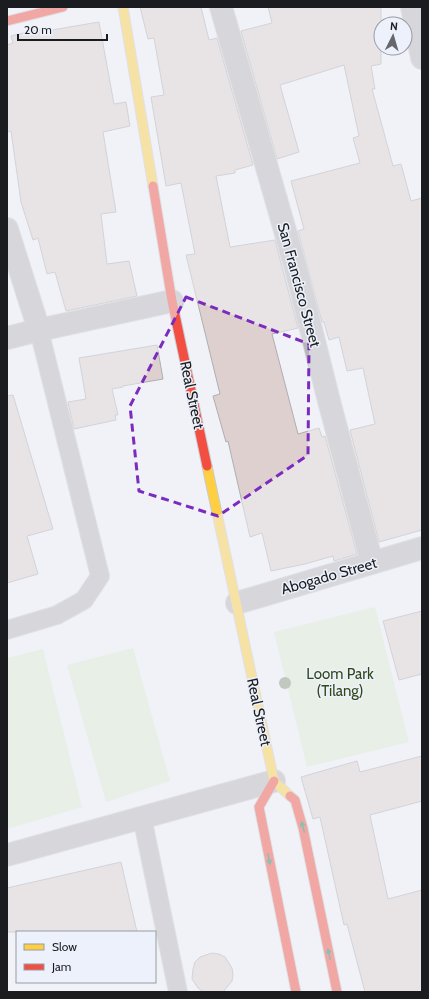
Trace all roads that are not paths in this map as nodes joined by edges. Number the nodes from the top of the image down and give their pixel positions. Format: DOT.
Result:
graph roads {
  1 [pos="63,7"];
  2 [pos="123,7"];
  3 [pos="221,7"];
  4 [pos="412,7"];
  5 [pos="7,21"];
  6 [pos="422,58"];
  7 [pos="7,229"];
  8 [pos="172,301"];
  9 [pos="39,330"];
  10 [pos="7,338"];
  11 [pos="422,548"];
  12 [pos="372,563"];
  13 [pos="236,603"];
  14 [pos="7,630"];
  15 [pos="274,781"];
  16 [pos="142,817"];
  17 [pos="7,855"];
  18 [pos="178,992"];
  19 [pos="296,992"];
  20 [pos="337,992"];
  1 -- 5 [label="main road"];
  2 -- 8 [label="main road, Real Street"];
  3 -- 12 [label="street, San Francisco Street"];
  4 -- 6 [label="street"];
  7 -- 9 [label="street"];
  8 -- 9 [label="street"];
  8 -- 13 [label="main road, Real Street"];
  9 -- 10 [label="street"];
  9 -- 14 [label="lane"];
  11 -- 12 [label="street, Abogado Street"];
  12 -- 13 [label="street, Abogado Street"];
  13 -- 15 [label="main road, Real Street"];
  15 -- 16 [label="street"];
  15 -- 19 [label="main road, one-way"];
  20 -- 15 [label="main road, one-way"];
  16 -- 17 [label="street"];
  16 -- 18 [label="lane"];
}
